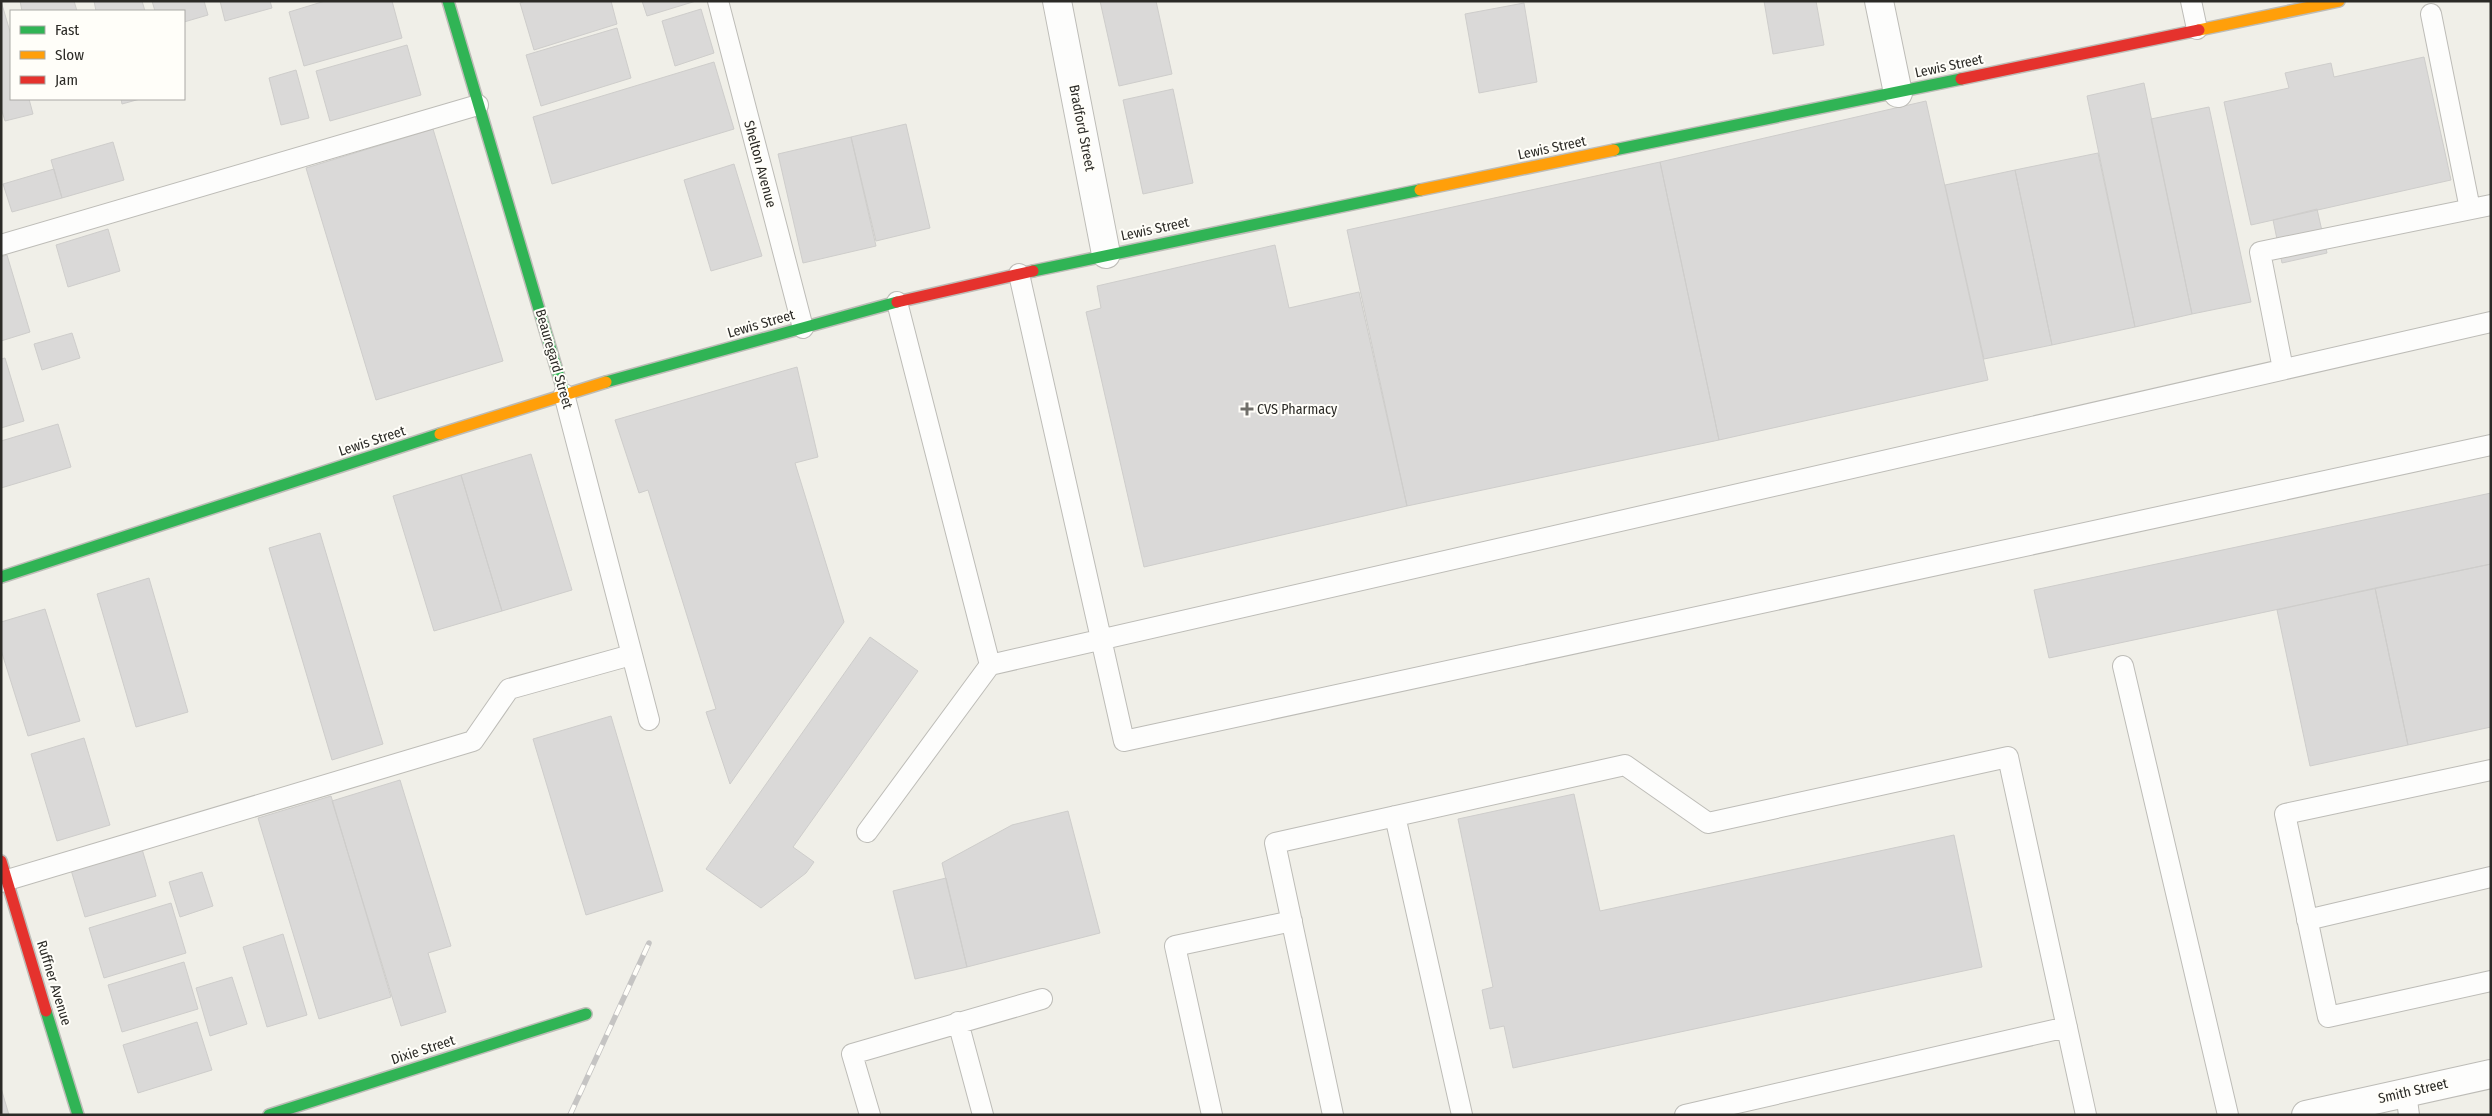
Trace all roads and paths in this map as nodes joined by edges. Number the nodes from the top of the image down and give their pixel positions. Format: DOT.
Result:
graph roads {
  1 [pos="448,1"];
  2 [pos="718,1"];
  3 [pos="1058,1"];
  4 [pos="1879,1"];
  5 [pos="2192,1"];
  6 [pos="2339,1"];
  7 [pos="2431,14"];
  8 [pos="2197,30"];
  9 [pos="1898,93"];
  10 [pos="478,105"];
  11 [pos="2491,205"];
  12 [pos="2470,210"];
  13 [pos="1,245"];
  14 [pos="1106,254"];
  15 [pos="1019,274"];
  16 [pos="897,302"];
  17 [pos="2491,322"];
  18 [pos="802,328"];
  19 [pos="2283,369"];
  20 [pos="564,394"];
  21 [pos="2491,444"];
  22 [pos="1,577"];
  23 [pos="1102,640"];
  24 [pos="630,655"];
  25 [pos="990,665"];
  26 [pos="2124,666"];
  27 [pos="649,720"];
  28 [pos="2491,770"];
  29 [pos="1395,816"];
  30 [pos="867,832"];
  31 [pos="1,861"];
  32 [pos="2491,877"];
  33 [pos="4,882"];
  34 [pos="2307,920"];
  35 [pos="1292,922"];
  36 [pos="2491,981"];
  37 [pos="1042,999"];
  38 [pos="586,1014"];
  39 [pos="958,1022"];
  40 [pos="2067,1027"];
  41 [pos="2491,1074"];
  42 [pos="2407,1104"];
  43 [pos="78,1115"];
  44 [pos="269,1115"];
  45 [pos="870,1115"];
  46 [pos="983,1115"];
  47 [pos="1212,1115"];
  48 [pos="1333,1115"];
  49 [pos="1462,1115"];
  50 [pos="1685,1115"];
  51 [pos="2086,1115"];
  52 [pos="2228,1115"];
  53 [pos="2306,1115"];
  1 -- 10 [label="street, Beauregard Street"];
  2 -- 18 [label="lane, Shelton Avenue"];
  3 -- 14 [label="street, Bradford Street"];
  4 -- 9 [label="street"];
  5 -- 8 [label="lane"];
  6 -- 8 [label="street, Lewis Street"];
  7 -- 12 [label="lane"];
  8 -- 9 [label="street, Lewis Street"];
  9 -- 14 [label="street, Lewis Street"];
  10 -- 13 [label="lane"];
  10 -- 20 [label="street, Beauregard Street"];
  11 -- 12 [label="lane"];
  12 -- 19 [label="lane"];
  14 -- 15 [label="street, Lewis Street"];
  15 -- 16 [label="street, Lewis Street"];
  15 -- 23 [label="lane"];
  16 -- 18 [label="street, Lewis Street"];
  16 -- 25 [label="lane"];
  17 -- 19 [label="lane"];
  18 -- 20 [label="street, Lewis Street"];
  19 -- 23 [label="lane"];
  20 -- 22 [label="street, Lewis Street"];
  20 -- 24 [label="lane, Beauregard Street"];
  21 -- 23 [label="lane"];
  23 -- 25 [label="lane"];
  24 -- 27 [label="lane, Beauregard Street"];
  24 -- 33 [label="lane"];
  25 -- 30 [label="lane"];
  26 -- 52 [label="lane"];
  28 -- 34 [label="lane"];
  29 -- 35 [label="lane"];
  29 -- 40 [label="lane"];
  29 -- 49 [label="lane"];
  31 -- 33 [label="street, Ruffner Avenue"];
  32 -- 34 [label="lane"];
  33 -- 43 [label="street, Ruffner Avenue"];
  34 -- 36 [label="lane"];
  35 -- 47 [label="lane"];
  35 -- 48 [label="lane"];
  37 -- 39 [label="lane"];
  38 -- 44 [label="street, Dixie Street"];
  39 -- 45 [label="lane"];
  39 -- 46 [label="lane"];
  40 -- 50 [label="lane"];
  40 -- 51 [label="lane"];
  41 -- 42 [label="street, Smith Street"];
  42 -- 53 [label="street, Smith Street"];
}
